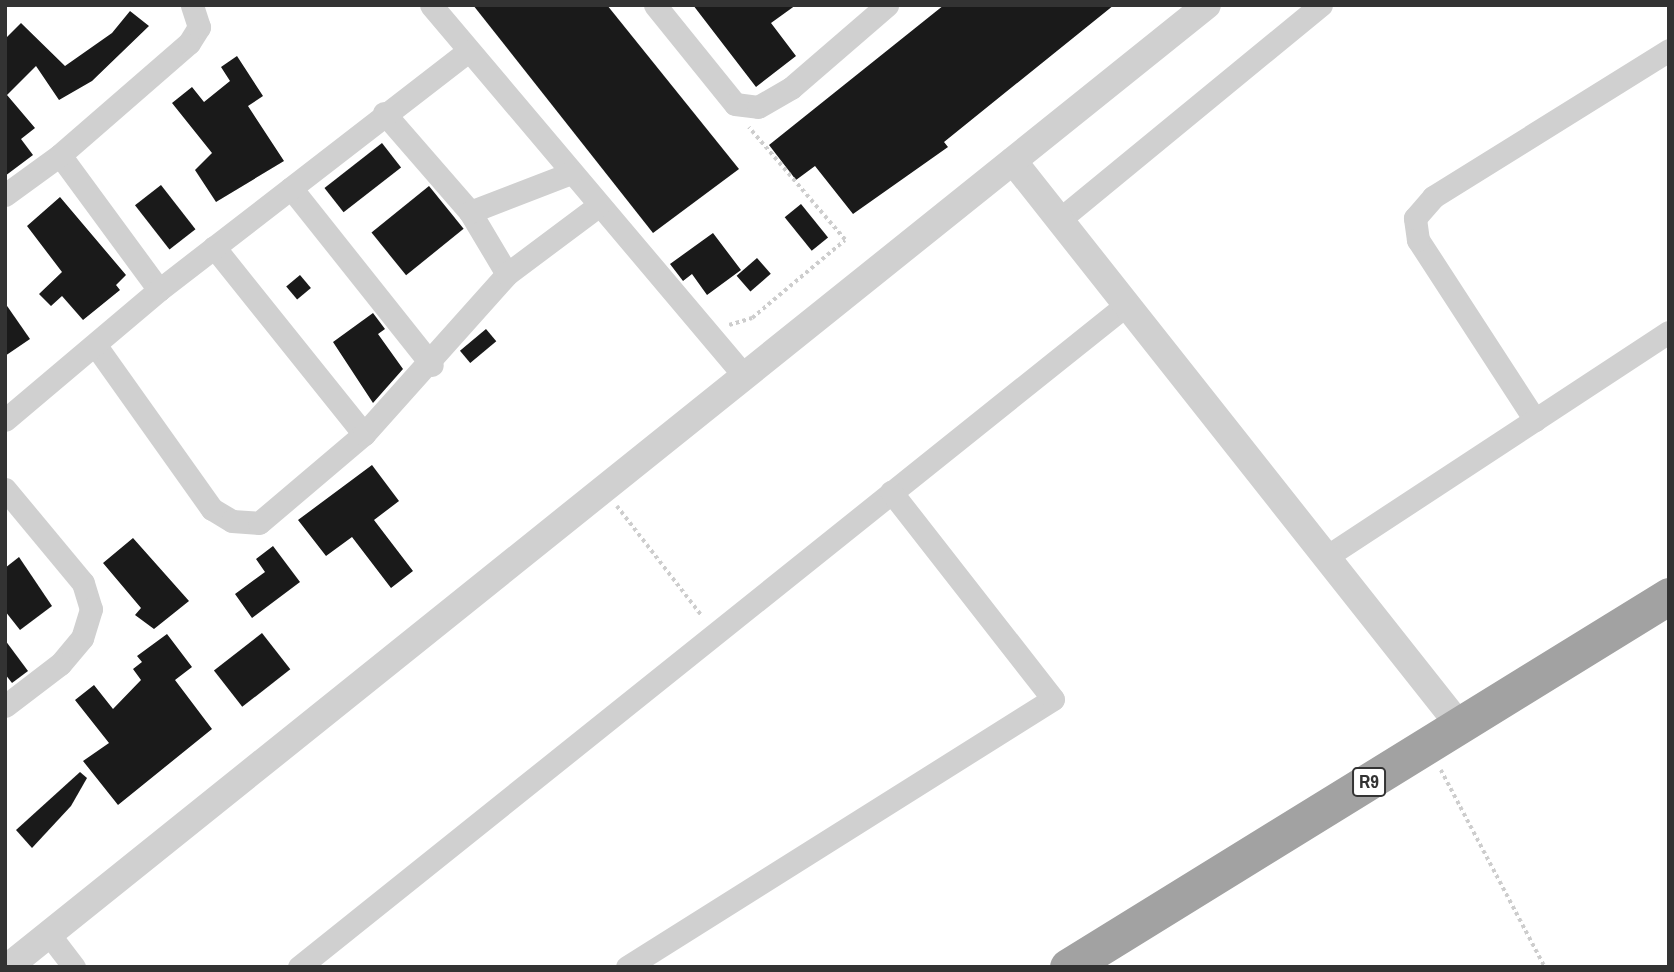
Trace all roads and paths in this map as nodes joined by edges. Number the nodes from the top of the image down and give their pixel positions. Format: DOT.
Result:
graph roads {
  1 [pos="192,5"];
  2 [pos="431,5"];
  3 [pos="655,5"];
  4 [pos="887,5"];
  5 [pos="1207,5"];
  6 [pos="1321,5"];
  7 [pos="1669,50"];
  8 [pos="468,51"];
  9 [pos="735,104"];
  10 [pos="384,113"];
  11 [pos="60,155"];
  12 [pos="1013,162"];
  13 [pos="571,173"];
  14 [pos="291,188"];
  15 [pos="5,195"];
  16 [pos="598,206"];
  17 [pos="470,212"];
  18 [pos="1059,220"];
  19 [pos="214,247"];
  20 [pos="507,275"];
  21 [pos="159,290"];
  22 [pos="1126,305"];
  23 [pos="1669,332"];
  24 [pos="708,335"];
  25 [pos="96,346"];
  26 [pos="432,365"];
  27 [pos="745,377"];
  28 [pos="5,420"];
  29 [pos="1535,420"];
  30 [pos="365,434"];
  31 [pos="5,489"];
  32 [pos="604,489"];
  33 [pos="891,492"];
  34 [pos="1326,557"];
  35 [pos="1669,596"];
  36 [pos="714,632"];
  37 [pos="5,706"];
  38 [pos="1460,726"];
  39 [pos="1429,746"];
  40 [pos="48,933"];
  41 [pos="8,967"];
  42 [pos="74,967"];
  43 [pos="299,967"];
  44 [pos="627,967"];
  45 [pos="1068,967"];
  46 [pos="1545,967"];
  1 -- 11 [label="street"];
  2 -- 8 [label="street"];
  3 -- 9 [label="street"];
  4 -- 9 [label="street"];
  5 -- 12 [label="street"];
  6 -- 18 [label="street"];
  7 -- 29 [label="street"];
  8 -- 10 [label="street"];
  8 -- 13 [label="street"];
  9 -- 24 [label="path"];
  10 -- 14 [label="street"];
  10 -- 17 [label="street"];
  11 -- 15 [label="street"];
  11 -- 21 [label="street"];
  12 -- 18 [label="street"];
  12 -- 27 [label="street"];
  13 -- 16 [label="street"];
  13 -- 17 [label="street"];
  14 -- 19 [label="street"];
  14 -- 26 [label="street"];
  16 -- 20 [label="street"];
  16 -- 24 [label="street"];
  17 -- 20 [label="street"];
  18 -- 22 [label="street"];
  19 -- 21 [label="street"];
  19 -- 30 [label="street"];
  20 -- 26 [label="street"];
  21 -- 25 [label="street"];
  22 -- 33 [label="street"];
  22 -- 34 [label="street"];
  23 -- 29 [label="street"];
  24 -- 27 [label="street"];
  25 -- 28 [label="street"];
  25 -- 30 [label="street"];
  26 -- 30 [label="street"];
  27 -- 32 [label="street"];
  29 -- 34 [label="street"];
  31 -- 37 [label="street"];
  32 -- 36 [label="path"];
  32 -- 40 [label="street"];
  33 -- 36 [label="street"];
  33 -- 44 [label="street"];
  34 -- 38 [label="street"];
  35 -- 38 [label="highway, R9"];
  36 -- 43 [label="street"];
  38 -- 39 [label="highway, R9"];
  39 -- 45 [label="highway, R9"];
  39 -- 46 [label="path"];
  40 -- 41 [label="street"];
  40 -- 42 [label="street"];
}
